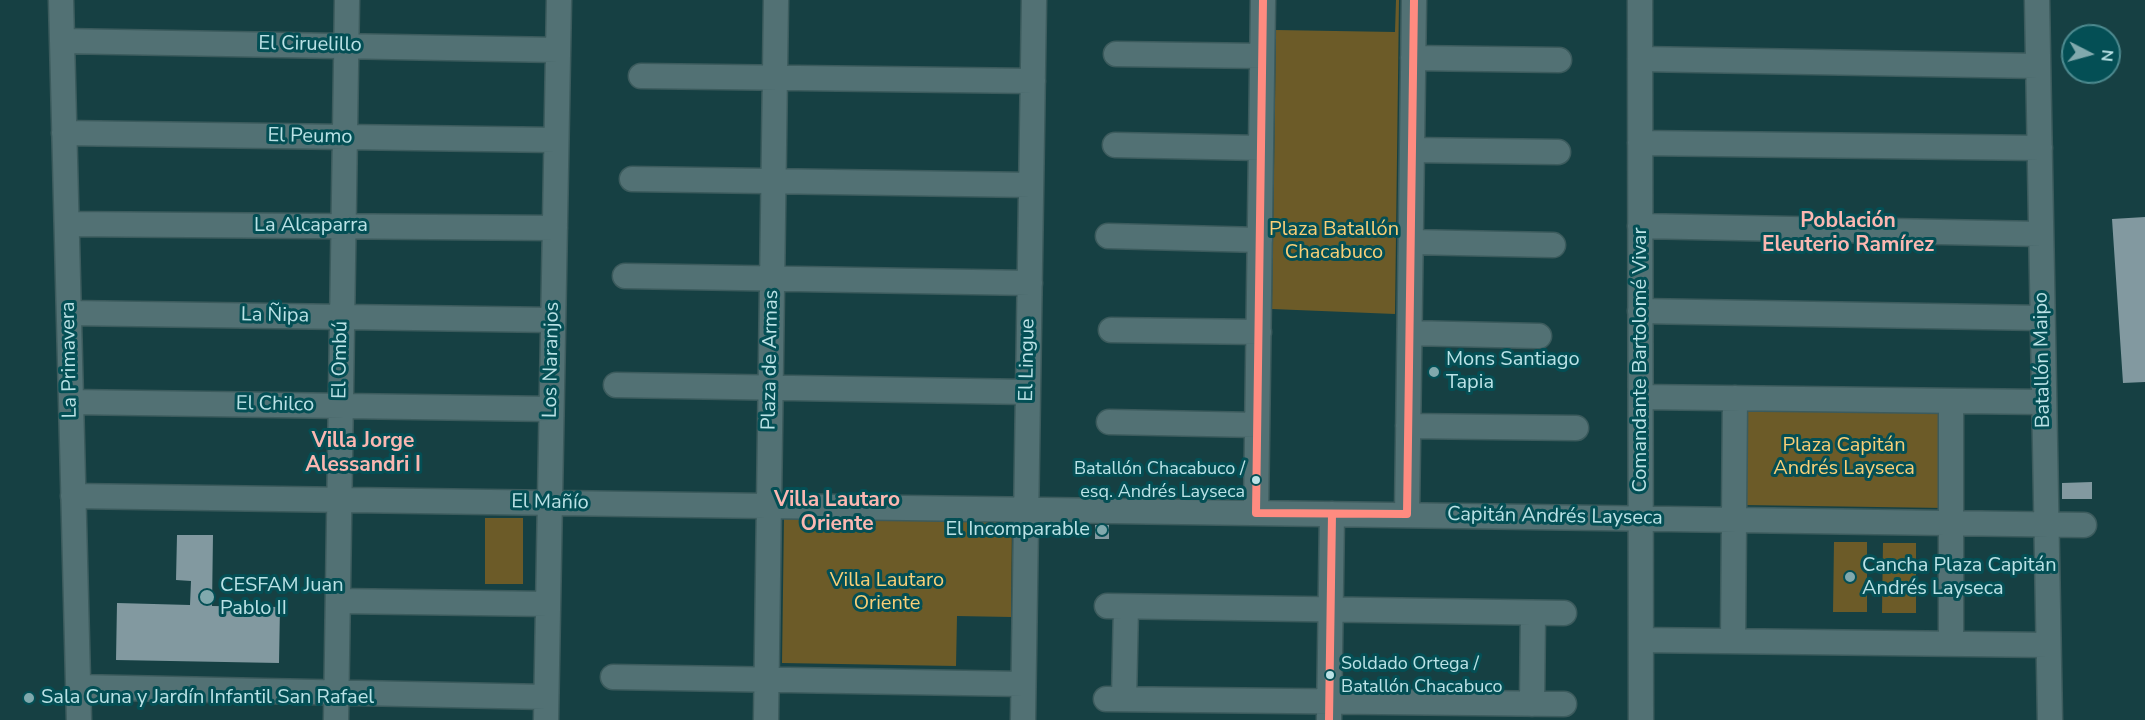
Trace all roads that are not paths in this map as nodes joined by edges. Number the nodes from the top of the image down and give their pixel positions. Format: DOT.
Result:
graph roads {
  1 [pos="61,0"];
  2 [pos="347,0"];
  3 [pos="559,0"];
  4 [pos="776,0"];
  5 [pos="1034,0"];
  6 [pos="1263,0"];
  7 [pos="1414,0"];
  8 [pos="1640,0"];
  9 [pos="2037,0"];
  10 [pos="62,41"];
  11 [pos="347,46"];
  12 [pos="558,50"];
  13 [pos="1116,54"];
  14 [pos="1262,56"];
  15 [pos="1413,58"];
  16 [pos="1640,59"];
  17 [pos="1559,60"];
  18 [pos="2038,66"];
  19 [pos="641,76"];
  20 [pos="775,78"];
  21 [pos="1033,81"];
  22 [pos="64,133"];
  23 [pos="345,137"];
  24 [pos="556,140"];
  25 [pos="1640,142"];
  26 [pos="1115,145"];
  27 [pos="1261,148"];
  28 [pos="2040,148"];
  29 [pos="1412,150"];
  30 [pos="1558,152"];
  31 [pos="632,179"];
  32 [pos="774,181"];
  33 [pos="1031,185"];
  34 [pos="67,224"];
  35 [pos="344,226"];
  36 [pos="1640,226"];
  37 [pos="555,228"];
  38 [pos="2041,234"];
  39 [pos="1108,236"];
  40 [pos="1260,240"];
  41 [pos="1411,242"];
  42 [pos="1553,244"];
  43 [pos="625,276"];
  44 [pos="772,279"];
  45 [pos="1030,283"];
  46 [pos="1640,311"];
  47 [pos="69,313"];
  48 [pos="342,317"];
  49 [pos="2042,318"];
  50 [pos="553,320"];
  51 [pos="1111,330"];
  52 [pos="1259,332"];
  53 [pos="1410,333"];
  54 [pos="1539,336"];
  55 [pos="616,385"];
  56 [pos="771,388"];
  57 [pos="1028,392"];
  58 [pos="1641,397"];
  59 [pos="1735,398"];
  60 [pos="1951,401"];
  61 [pos="71,402"];
  62 [pos="2043,402"];
  63 [pos="341,406"];
  64 [pos="551,409"];
  65 [pos="1109,422"];
  66 [pos="1257,425"];
  67 [pos="1408,426"];
  68 [pos="1575,428"];
  69 [pos="73,496"];
  70 [pos="339,500"];
  71 [pos="549,503"];
  72 [pos="769,506"];
  73 [pos="1026,510"];
  74 [pos="1256,513"];
  75 [pos="1332,514"];
  76 [pos="1407,514"];
  77 [pos="1641,518"];
  78 [pos="1734,519"];
  79 [pos="1951,523"];
  80 [pos="2045,525"];
  81 [pos="2084,525"];
  82 [pos="338,601"];
  83 [pos="548,604"];
  84 [pos="1330,610"];
  85 [pos="1533,613"];
  86 [pos="1564,614"];
  87 [pos="1641,640"];
  88 [pos="1733,641"];
  89 [pos="1951,644"];
  90 [pos="2048,645"];
  91 [pos="613,677"];
  92 [pos="767,680"];
  93 [pos="1023,684"];
  94 [pos="78,687"];
  95 [pos="336,692"];
  96 [pos="1532,704"];
  97 [pos="1564,704"];
  98 [pos="546,708"];
  99 [pos="1329,711"];
  100 [pos="79,720"];
  101 [pos="336,720"];
  102 [pos="766,720"];
  103 [pos="1023,720"];
  104 [pos="1641,720"];
  105 [pos="2050,720"];
  1 -- 10 [label="street, La Primavera"];
  2 -- 11 [label="street, El Ombú"];
  3 -- 12 [label="street, Los Naranjos"];
  4 -- 20 [label="street, Plaza de Armas"];
  5 -- 21 [label="street, El Lingue"];
  6 -- 14 [label="street"];
  7 -- 15 [label="street"];
  8 -- 16 [label="street, Comandante Bartolomé Vivar"];
  9 -- 18 [label="street, Batallón Maipo"];
  10 -- 11 [label="street, El Ciruelillo"];
  10 -- 22 [label="street, La Primavera"];
  11 -- 12 [label="street, El Ciruelillo"];
  11 -- 23 [label="street, El Ombú"];
  12 -- 24 [label="street, Los Naranjos"];
  13 -- 14 [label="street"];
  14 -- 27 [label="street"];
  15 -- 17 [label="street"];
  15 -- 29 [label="street"];
  16 -- 18 [label="street"];
  16 -- 25 [label="street, Comandante Bartolomé Vivar"];
  18 -- 28 [label="street, Batallón Maipo"];
  19 -- 20 [label="street"];
  20 -- 21 [label="street"];
  20 -- 32 [label="street, Plaza de Armas"];
  21 -- 33 [label="street, El Lingue"];
  22 -- 23 [label="street, El Peumo"];
  22 -- 34 [label="street, La Primavera"];
  23 -- 24 [label="street, El Peumo"];
  23 -- 35 [label="street, El Ombú"];
  24 -- 37 [label="street, Los Naranjos"];
  25 -- 28 [label="street"];
  25 -- 36 [label="street, Comandante Bartolomé Vivar"];
  26 -- 27 [label="street"];
  27 -- 40 [label="street"];
  28 -- 38 [label="street, Batallón Maipo"];
  29 -- 30 [label="street"];
  29 -- 41 [label="street"];
  31 -- 32 [label="street"];
  32 -- 33 [label="street"];
  32 -- 44 [label="street, Plaza de Armas"];
  33 -- 45 [label="street, El Lingue"];
  34 -- 35 [label="street, La Alcaparra"];
  34 -- 47 [label="street, La Primavera"];
  35 -- 37 [label="street, La Alcaparra"];
  35 -- 48 [label="street, El Ombú"];
  36 -- 38 [label="street"];
  36 -- 46 [label="street, Comandante Bartolomé Vivar"];
  37 -- 50 [label="street, Los Naranjos"];
  38 -- 49 [label="street, Batallón Maipo"];
  39 -- 40 [label="street"];
  40 -- 52 [label="street"];
  41 -- 42 [label="street"];
  41 -- 53 [label="street"];
  43 -- 44 [label="street"];
  44 -- 45 [label="street"];
  44 -- 56 [label="street, Plaza de Armas"];
  45 -- 57 [label="street, El Lingue"];
  46 -- 49 [label="street"];
  46 -- 58 [label="street, Comandante Bartolomé Vivar"];
  47 -- 48 [label="street, La Ñipa"];
  47 -- 61 [label="street, La Primavera"];
  48 -- 50 [label="street, La Ñipa"];
  48 -- 63 [label="street, El Ombú"];
  49 -- 62 [label="street, Batallón Maipo"];
  50 -- 64 [label="street, Los Naranjos"];
  51 -- 52 [label="street"];
  52 -- 66 [label="street"];
  53 -- 54 [label="street"];
  53 -- 67 [label="street"];
  55 -- 56 [label="street"];
  56 -- 57 [label="street"];
  56 -- 72 [label="street, Plaza de Armas"];
  57 -- 73 [label="street, El Lingue"];
  58 -- 59 [label="street"];
  58 -- 77 [label="street, Comandante Bartolomé Vivar"];
  59 -- 60 [label="street"];
  59 -- 78 [label="street"];
  60 -- 62 [label="street"];
  60 -- 79 [label="street"];
  61 -- 63 [label="street, El Chilco"];
  61 -- 69 [label="street, La Primavera"];
  62 -- 80 [label="street, Batallón Maipo"];
  63 -- 64 [label="street, El Chilco"];
  63 -- 70 [label="street, El Ombú"];
  64 -- 71 [label="street, Los Naranjos"];
  65 -- 66 [label="street"];
  66 -- 74 [label="street"];
  67 -- 68 [label="street"];
  67 -- 76 [label="street"];
  69 -- 70 [label="street, El Mañío"];
  69 -- 94 [label="street, La Primavera"];
  70 -- 71 [label="street, El Mañío"];
  70 -- 82 [label="street, El Ombú"];
  71 -- 72 [label="street, El Mañío"];
  71 -- 83 [label="street, Los Naranjos"];
  72 -- 73 [label="street, El Mañío"];
  72 -- 92 [label="street, Plaza de Armas"];
  73 -- 74 [label="street, Capitán Andrés Layseca"];
  73 -- 93 [label="street, El Lingue"];
  74 -- 75 [label="street, Capitán Andrés Layseca"];
  75 -- 76 [label="street, Capitán Andrés Layseca"];
  75 -- 84 [label="street"];
  76 -- 77 [label="street, Capitán Andrés Layseca"];
  77 -- 78 [label="street, Capitán Andrés Layseca"];
  77 -- 87 [label="street, Comandante Bartolomé Vivar"];
  78 -- 79 [label="street, Capitán Andrés Layseca"];
  78 -- 88 [label="street"];
  79 -- 80 [label="street, Capitán Andrés Layseca"];
  79 -- 89 [label="street"];
  80 -- 81 [label="street, Capitán Andrés Layseca"];
  80 -- 90 [label="street, Batallón Maipo"];
  82 -- 83 [label="street"];
  82 -- 95 [label="street, El Ombú"];
  83 -- 98 [label="street, Los Naranjos"];
  84 -- 85 [label="street"];
  84 -- 99 [label="street"];
  84 -- 99 [label="street"];
  85 -- 86 [label="street"];
  85 -- 96 [label="street"];
  87 -- 88 [label="street"];
  87 -- 104 [label="street, Comandante Bartolomé Vivar"];
  88 -- 89 [label="street"];
  89 -- 90 [label="street"];
  90 -- 105 [label="street, Batallón Maipo"];
  91 -- 92 [label="street"];
  92 -- 93 [label="street"];
  92 -- 102 [label="street, Plaza de Armas"];
  93 -- 103 [label="street, El Lingue"];
  94 -- 95 [label="street"];
  94 -- 100 [label="street, La Primavera"];
  95 -- 98 [label="street"];
  95 -- 101 [label="street, El Ombú"];
  96 -- 97 [label="street"];
  96 -- 99 [label="street"];
}
